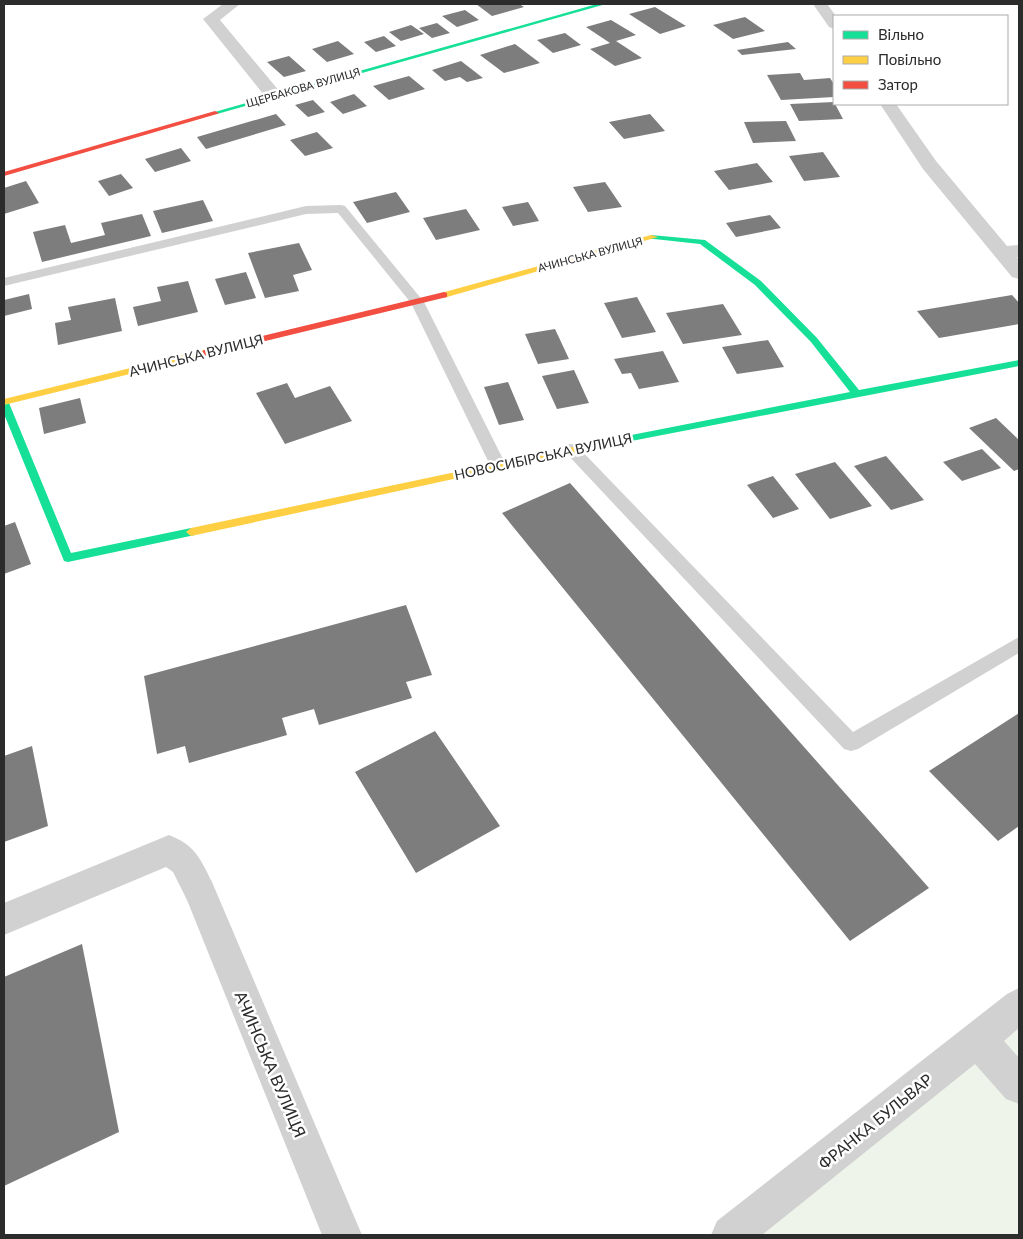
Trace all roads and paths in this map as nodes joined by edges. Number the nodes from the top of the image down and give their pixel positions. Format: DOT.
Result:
graph roads {
  1 [pos="232,4"];
  2 [pos="602,4"];
  3 [pos="820,4"];
  4 [pos="833,23"];
  5 [pos="274,96"];
  6 [pos="889,105"];
  7 [pos="4,174"];
  8 [pos="1011,252"];
  9 [pos="1019,273"];
  10 [pos="4,282"];
  11 [pos="417,302"];
  12 [pos="1019,363"];
  13 [pos="855,391"];
  14 [pos="4,402"];
  15 [pos="571,449"];
  16 [pos="498,465"];
  17 [pos="68,558"];
  18 [pos="1019,644"];
  19 [pos="4,919"];
  20 [pos="1019,1006"];
  21 [pos="978,1038"];
  22 [pos="1019,1086"];
  23 [pos="342,1235"];
  24 [pos="731,1235"];
  1 -- 5 [label="street"];
  2 -- 5 [label="street, ЩЕРБАКОВА ВУЛИЦЯ"];
  3 -- 4 [label="street"];
  5 -- 7 [label="street, ЩЕРБАКОВА ВУЛИЦЯ"];
  6 -- 8 [label="street"];
  8 -- 9 [label="street"];
  10 -- 11 [label="lane"];
  11 -- 13 [label="street, АЧИНСЬКА ВУЛИЦЯ"];
  11 -- 14 [label="street, АЧИНСЬКА ВУЛИЦЯ"];
  11 -- 16 [label="lane"];
  12 -- 13 [label="street, НОВОСИБІРСЬКА ВУЛИЦЯ"];
  13 -- 15 [label="street, НОВОСИБІРСЬКА ВУЛИЦЯ"];
  14 -- 17 [label="street, АЧИНСЬКА ВУЛИЦЯ"];
  15 -- 16 [label="street, НОВОСИБІРСЬКА ВУЛИЦЯ"];
  15 -- 18 [label="lane"];
  16 -- 17 [label="street, НОВОСИБІРСЬКА ВУЛИЦЯ"];
  19 -- 23 [label="street, АЧИНСЬКА ВУЛИЦЯ"];
  20 -- 21 [label="street, ФРАНКА БУЛЬВАР"];
  21 -- 22 [label="street"];
  21 -- 24 [label="street, ФРАНКА БУЛЬВАР"];
}
